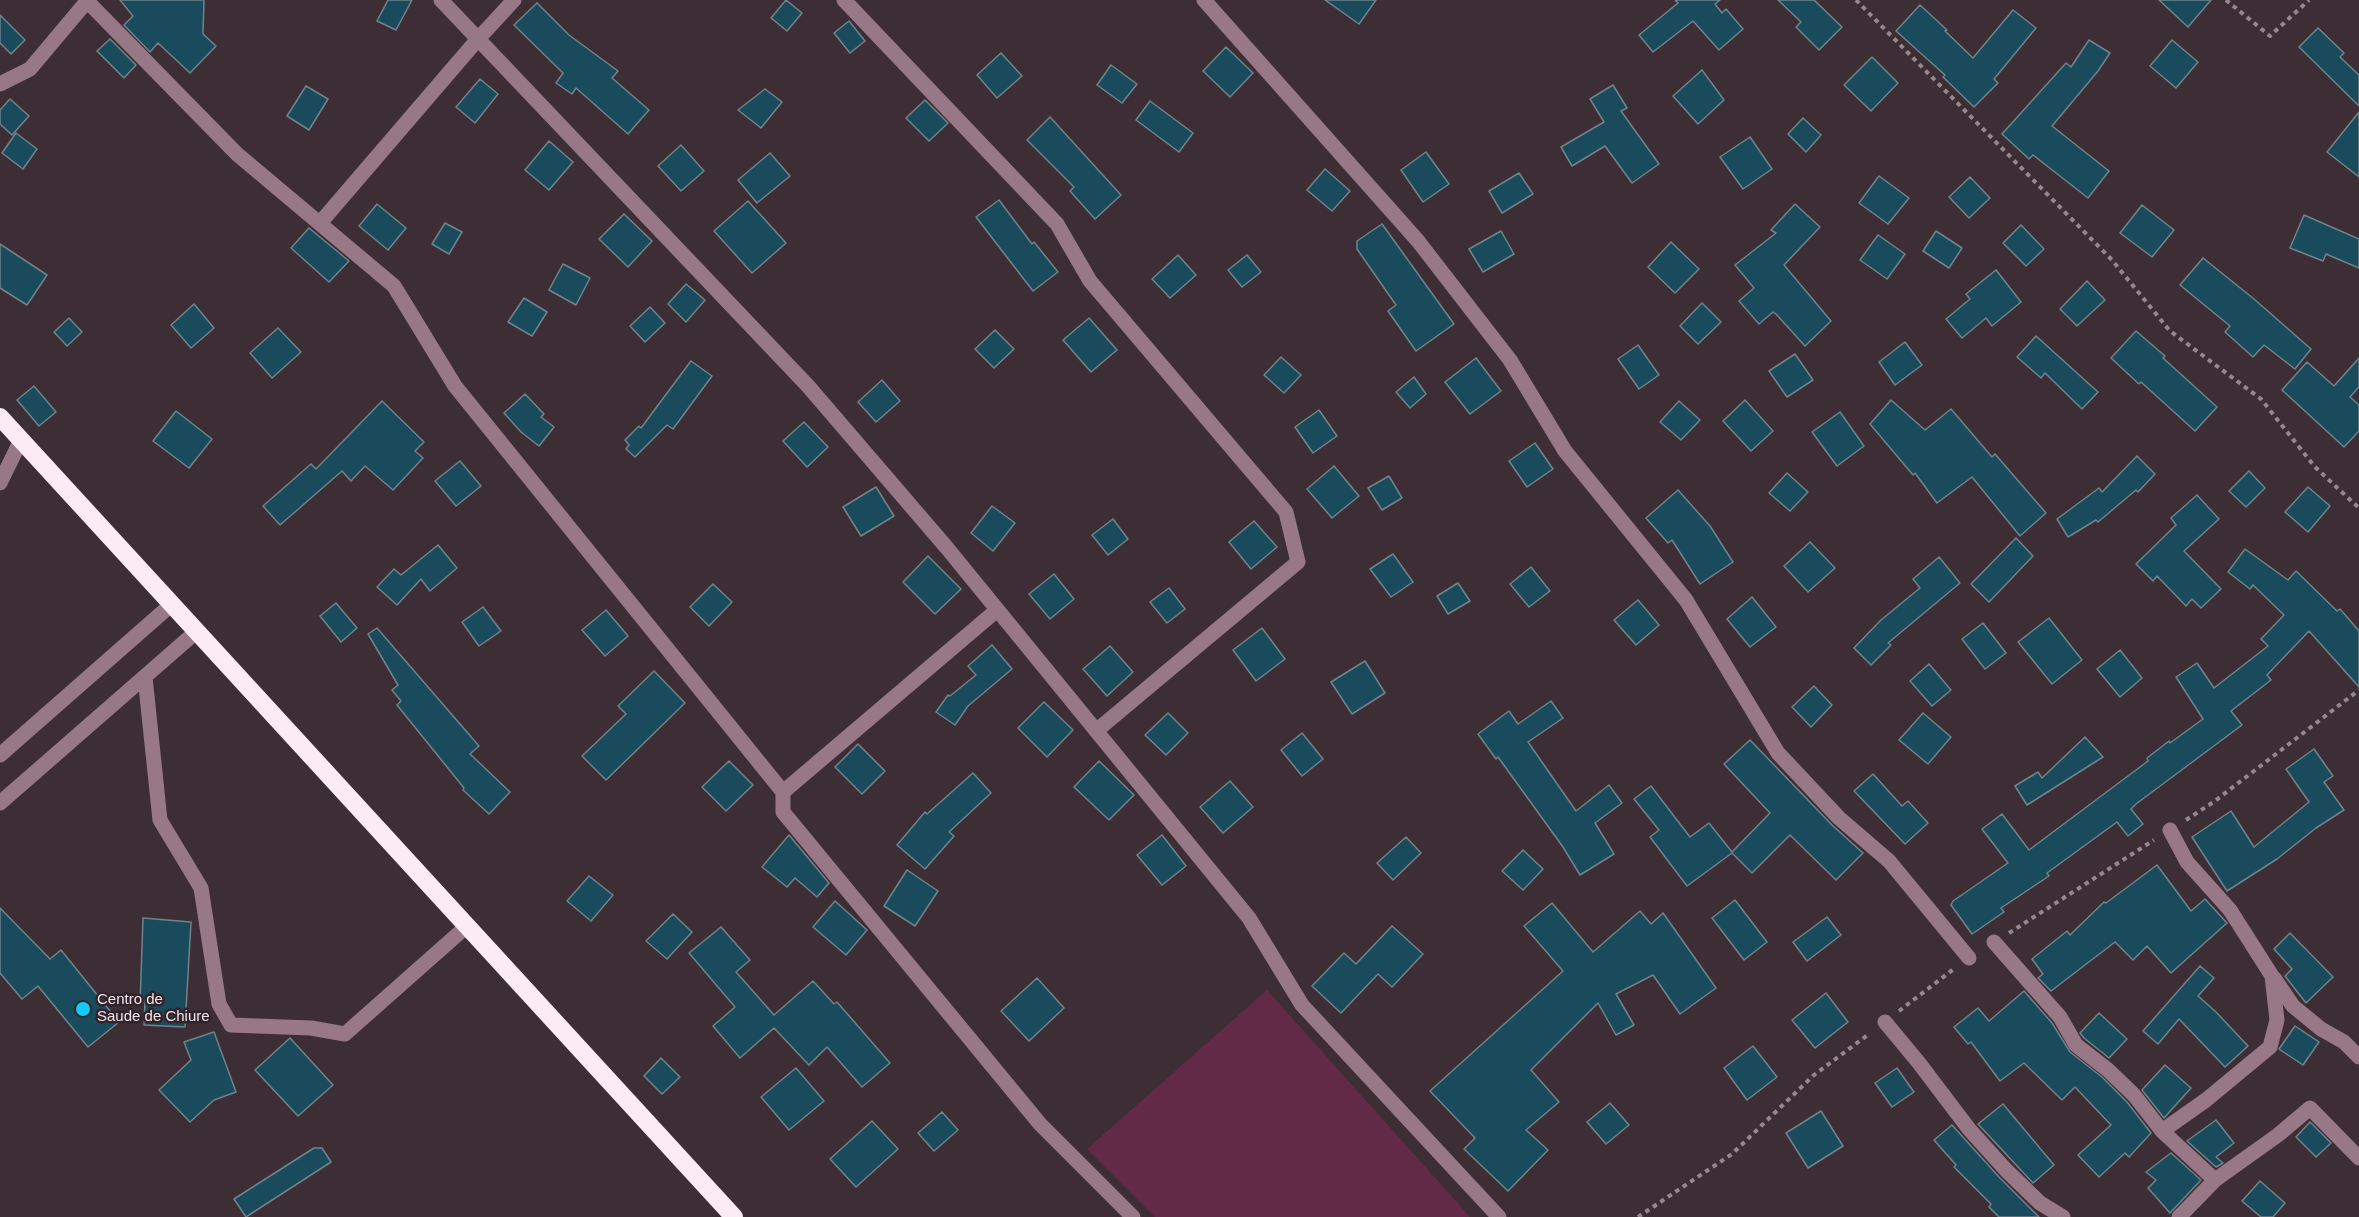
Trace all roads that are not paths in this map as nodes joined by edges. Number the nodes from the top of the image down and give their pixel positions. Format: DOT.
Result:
graph roads {
  1 [pos="441,0"];
  2 [pos="514,0"];
  3 [pos="844,0"];
  4 [pos="1204,0"];
  5 [pos="87,1"];
  6 [pos="478,39"];
  7 [pos="0,84"];
  8 [pos="320,223"];
  9 [pos="0,417"];
  10 [pos="21,440"];
  11 [pos="0,483"];
  12 [pos="172,604"];
  13 [pos="998,610"];
  14 [pos="197,631"];
  15 [pos="145,677"];
  16 [pos="1096,731"];
  17 [pos="0,755"];
  18 [pos="783,792"];
  19 [pos="0,803"];
  20 [pos="2170,830"];
  21 [pos="467,926"];
  22 [pos="1994,942"];
  23 [pos="1969,958"];
  24 [pos="2272,976"];
  25 [pos="1885,1022"];
  26 [pos="2359,1057"];
  27 [pos="2162,1131"];
  28 [pos="2359,1158"];
  29 [pos="2215,1180"];
  30 [pos="734,1217"];
  31 [pos="1133,1217"];
  32 [pos="1499,1217"];
  33 [pos="2063,1217"];
  34 [pos="2179,1217"];
  1 -- 6 [label="street"];
  2 -- 6 [label="street"];
  3 -- 16 [label="street"];
  4 -- 23 [label="street"];
  5 -- 7 [label="street"];
  5 -- 8 [label="street"];
  6 -- 8 [label="street"];
  6 -- 13 [label="street"];
  8 -- 18 [label="street"];
  9 -- 10 [label="highway"];
  10 -- 11 [label="street"];
  10 -- 12 [label="highway"];
  12 -- 14 [label="highway"];
  12 -- 17 [label="street"];
  13 -- 16 [label="street"];
  13 -- 18 [label="street"];
  14 -- 15 [label="street"];
  14 -- 21 [label="highway"];
  15 -- 19 [label="street"];
  15 -- 21 [label="street"];
  16 -- 32 [label="street"];
  18 -- 31 [label="street"];
  20 -- 24 [label="street"];
  21 -- 30 [label="highway"];
  22 -- 27 [label="street"];
  24 -- 26 [label="street"];
  24 -- 27 [label="street"];
  25 -- 33 [label="street"];
  27 -- 29 [label="street"];
  28 -- 29 [label="street"];
  29 -- 34 [label="street"];
}
